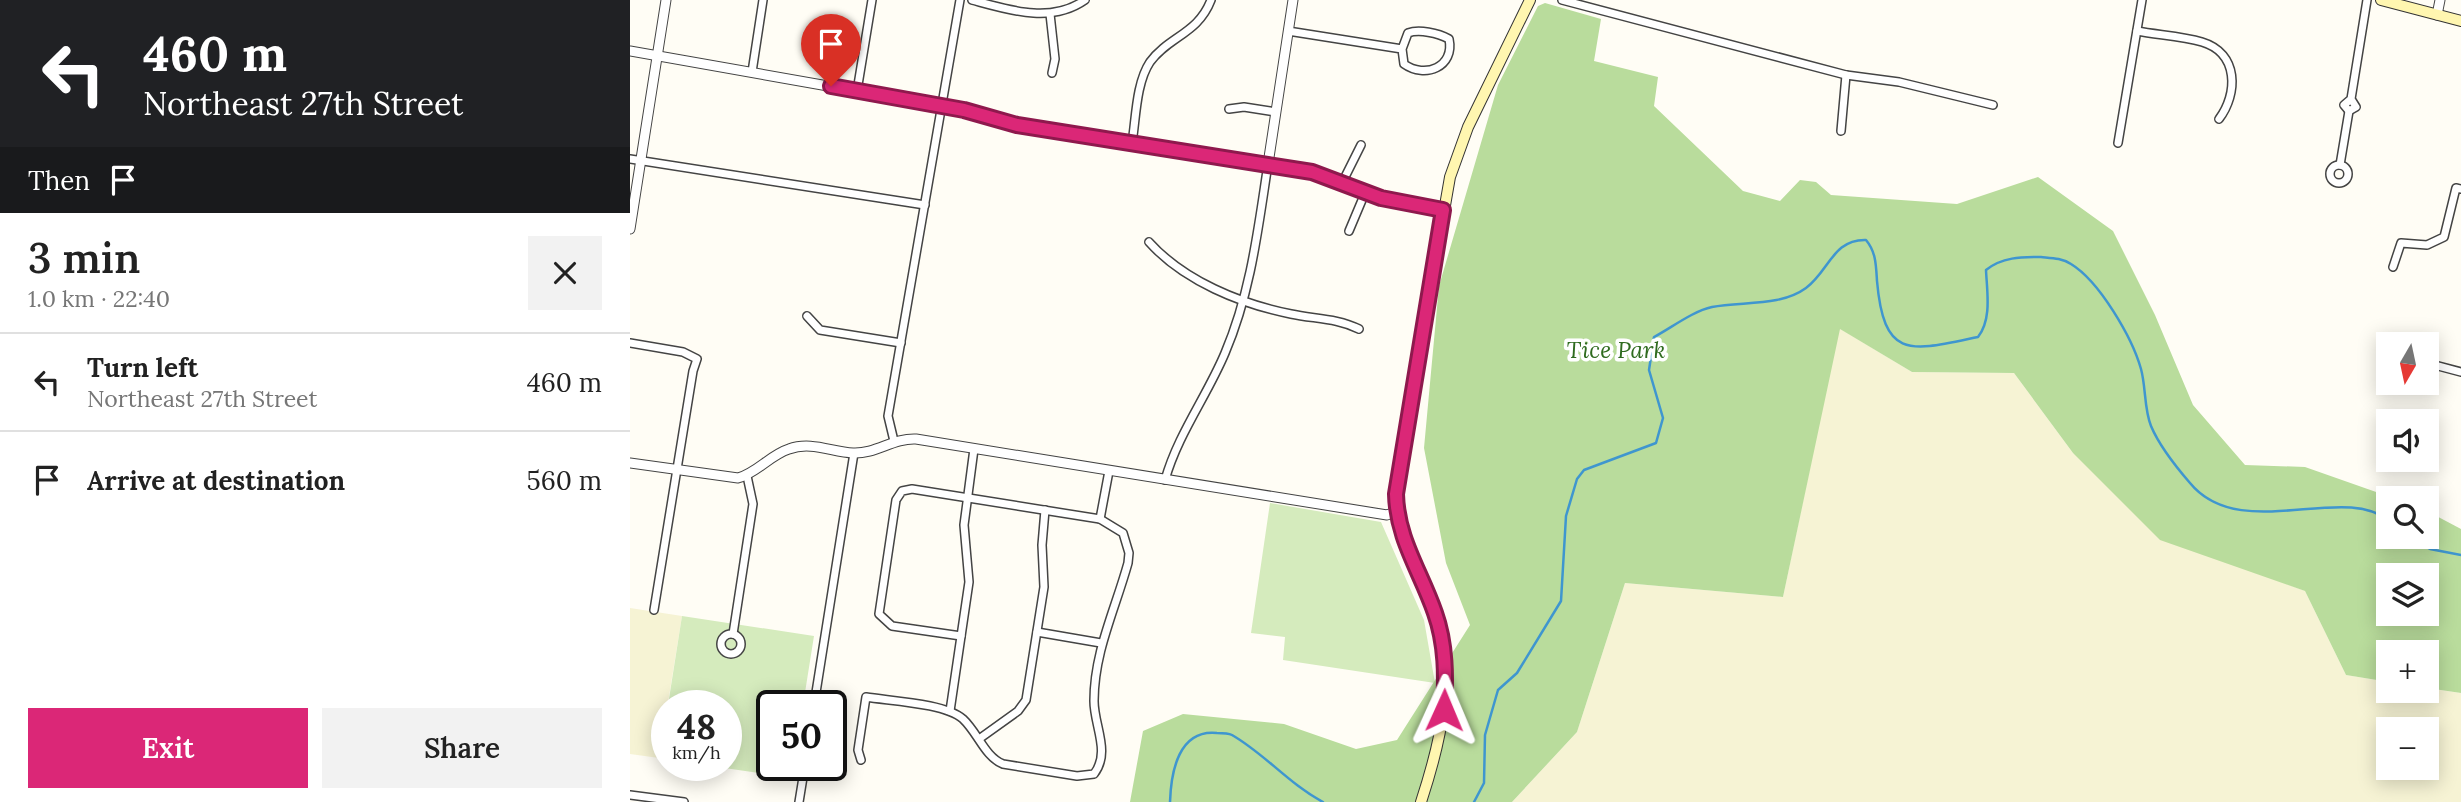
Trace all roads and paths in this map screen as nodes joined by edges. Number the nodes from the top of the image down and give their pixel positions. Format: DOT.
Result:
graph roads {
  1 [pos="666,0"];
  2 [pos="764,0"];
  3 [pos="872,0"];
  4 [pos="960,0"];
  5 [pos="972,0"];
  6 [pos="1085,0"];
  7 [pos="1211,0"];
  8 [pos="1293,0"];
  9 [pos="1530,0"];
  10 [pos="1562,0"];
  11 [pos="2142,0"];
  12 [pos="2367,0"];
  13 [pos="2381,0"];
  14 [pos="2440,0"];
  15 [pos="1050,14"];
  16 [pos="2437,15"];
  17 [pos="2461,21"];
  18 [pos="1288,31"];
  19 [pos="2137,31"];
  20 [pos="1402,49"];
  21 [pos="630,51"];
  22 [pos="657,55"];
  23 [pos="752,72"];
  24 [pos="1052,73"];
  25 [pos="1846,75"];
  26 [pos="857,91"];
  27 [pos="1993,105"];
  28 [pos="942,106"];
  29 [pos="1230,109"];
  30 [pos="1276,112"];
  31 [pos="2219,119"];
  32 [pos="1841,131"];
  33 [pos="1132,142"];
  34 [pos="2118,143"];
  35 [pos="1361,145"];
  36 [pos="630,159"];
  37 [pos="640,161"];
  38 [pos="1268,164"];
  39 [pos="2340,165"];
  40 [pos="1342,183"];
  41 [pos="2458,188"];
  42 [pos="1365,193"];
  43 [pos="925,205"];
  44 [pos="1443,210"];
  45 [pos="630,229"];
  46 [pos="1349,231"];
  47 [pos="1149,242"];
  48 [pos="2393,267"];
  49 [pos="1245,300"];
  50 [pos="807,316"];
  51 [pos="1359,328"];
  52 [pos="630,343"];
  53 [pos="901,343"];
  54 [pos="2440,366"];
  55 [pos="2461,372"];
  56 [pos="894,441"];
  57 [pos="974,449"];
  58 [pos="854,453"];
  59 [pos="630,463"];
  60 [pos="677,471"];
  61 [pos="1108,471"];
  62 [pos="747,476"];
  63 [pos="1165,480"];
  64 [pos="967,497"];
  65 [pos="1045,510"];
  66 [pos="1396,511"];
  67 [pos="1100,519"];
  68 [pos="654,610"];
  69 [pos="1037,632"];
  70 [pos="733,634"];
  71 [pos="961,636"];
  72 [pos="1101,643"];
  73 [pos="816,690"];
  74 [pos="950,711"];
  75 [pos="979,739"];
  76 [pos="861,760"];
  77 [pos="802,781"];
  78 [pos="630,794"];
  79 [pos="684,802"];
  80 [pos="799,802"];
  81 [pos="1421,802"];
  1 -- 22 [label="street"];
  2 -- 23 [label="street"];
  3 -- 26 [label="street"];
  4 -- 28 [label="street"];
  5 -- 15 [label="street"];
  6 -- 15 [label="street"];
  7 -- 33 [label="street"];
  8 -- 18 [label="street"];
  9 -- 44 [label="main road"];
  10 -- 25 [label="street"];
  11 -- 19 [label="street"];
  12 -- 39 [label="street"];
  13 -- 16 [label="main road"];
  14 -- 16 [label="street"];
  15 -- 24 [label="street"];
  16 -- 17 [label="main road"];
  18 -- 20 [label="street"];
  18 -- 30 [label="street"];
  19 -- 31 [label="street"];
  19 -- 34 [label="street"];
  20 -- 20 [label="street"];
  21 -- 22 [label="street"];
  22 -- 23 [label="street"];
  22 -- 37 [label="street"];
  23 -- 26 [label="street"];
  25 -- 27 [label="street"];
  25 -- 32 [label="street"];
  26 -- 28 [label="street"];
  28 -- 33 [label="street"];
  28 -- 43 [label="street"];
  29 -- 30 [label="street"];
  30 -- 38 [label="street"];
  33 -- 38 [label="street"];
  35 -- 40 [label="street"];
  36 -- 37 [label="street"];
  37 -- 43 [label="street"];
  37 -- 45 [label="street"];
  38 -- 40 [label="street"];
  38 -- 49 [label="street"];
  40 -- 42 [label="street"];
  41 -- 48 [label="street"];
  42 -- 44 [label="street"];
  42 -- 46 [label="street"];
  43 -- 53 [label="street"];
  44 -- 66 [label="main road"];
  47 -- 49 [label="street"];
  49 -- 51 [label="street"];
  49 -- 63 [label="street"];
  50 -- 53 [label="street"];
  52 -- 60 [label="street"];
  53 -- 56 [label="street"];
  54 -- 55 [label="street"];
  56 -- 57 [label="street"];
  56 -- 58 [label="street"];
  57 -- 61 [label="street"];
  57 -- 64 [label="street"];
  58 -- 62 [label="street"];
  58 -- 73 [label="street"];
  59 -- 60 [label="street"];
  60 -- 62 [label="street"];
  60 -- 68 [label="street"];
  61 -- 63 [label="street"];
  61 -- 67 [label="street"];
  62 -- 70 [label="street"];
  63 -- 66 [label="street"];
  64 -- 65 [label="street"];
  64 -- 71 [label="street"];
  64 -- 71 [label="street"];
  65 -- 67 [label="street"];
  65 -- 69 [label="street"];
  66 -- 81 [label="main road"];
  67 -- 72 [label="street"];
  69 -- 72 [label="street"];
  69 -- 75 [label="street"];
  71 -- 74 [label="street"];
  72 -- 75 [label="street"];
  74 -- 75 [label="street"];
  74 -- 76 [label="street"];
  77 -- 80 [label="street"];
  78 -- 79 [label="street"];
}
